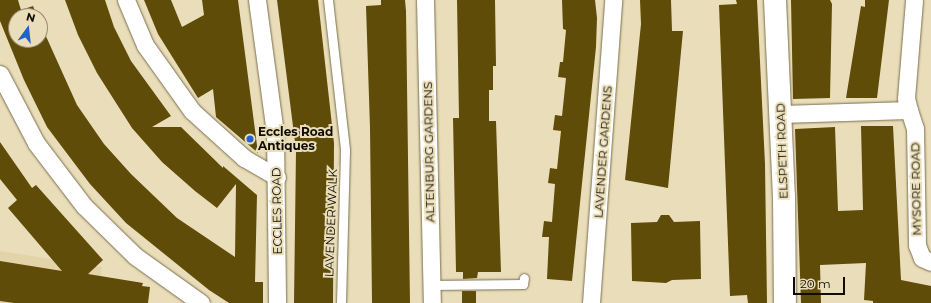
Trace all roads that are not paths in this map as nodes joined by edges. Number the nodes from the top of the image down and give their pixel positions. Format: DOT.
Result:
graph roads {
  1 [pos="126,0"];
  2 [pos="257,0"];
  3 [pos="328,0"];
  4 [pos="425,0"];
  5 [pos="613,0"];
  6 [pos="775,0"];
  7 [pos="914,0"];
  8 [pos="0,74"];
  9 [pos="909,110"];
  10 [pos="781,114"];
  11 [pos="277,177"];
  12 [pos="931,262"];
  13 [pos="524,278"];
  14 [pos="431,286"];
  15 [pos="202,303"];
  16 [pos="277,303"];
  17 [pos="341,303"];
  18 [pos="432,303"];
  19 [pos="591,303"];
  20 [pos="785,303"];
  1 -- 11 [label="street"];
  2 -- 11 [label="street, ECCLES ROAD"];
  3 -- 17 [label="lane, LAVENDER WALK"];
  4 -- 14 [label="street, ALTENBURG GARDENS"];
  5 -- 19 [label="street, LAVENDER GARDENS"];
  6 -- 10 [label="highway, ELSPETH ROAD"];
  7 -- 9 [label="street, MYSORE ROAD"];
  8 -- 15 [label="street"];
  9 -- 10 [label="street"];
  9 -- 12 [label="street, MYSORE ROAD"];
  10 -- 20 [label="highway, ELSPETH ROAD"];
  11 -- 16 [label="street, ECCLES ROAD"];
  13 -- 14 [label="lane"];
  14 -- 18 [label="street, ALTENBURG GARDENS"];
}
